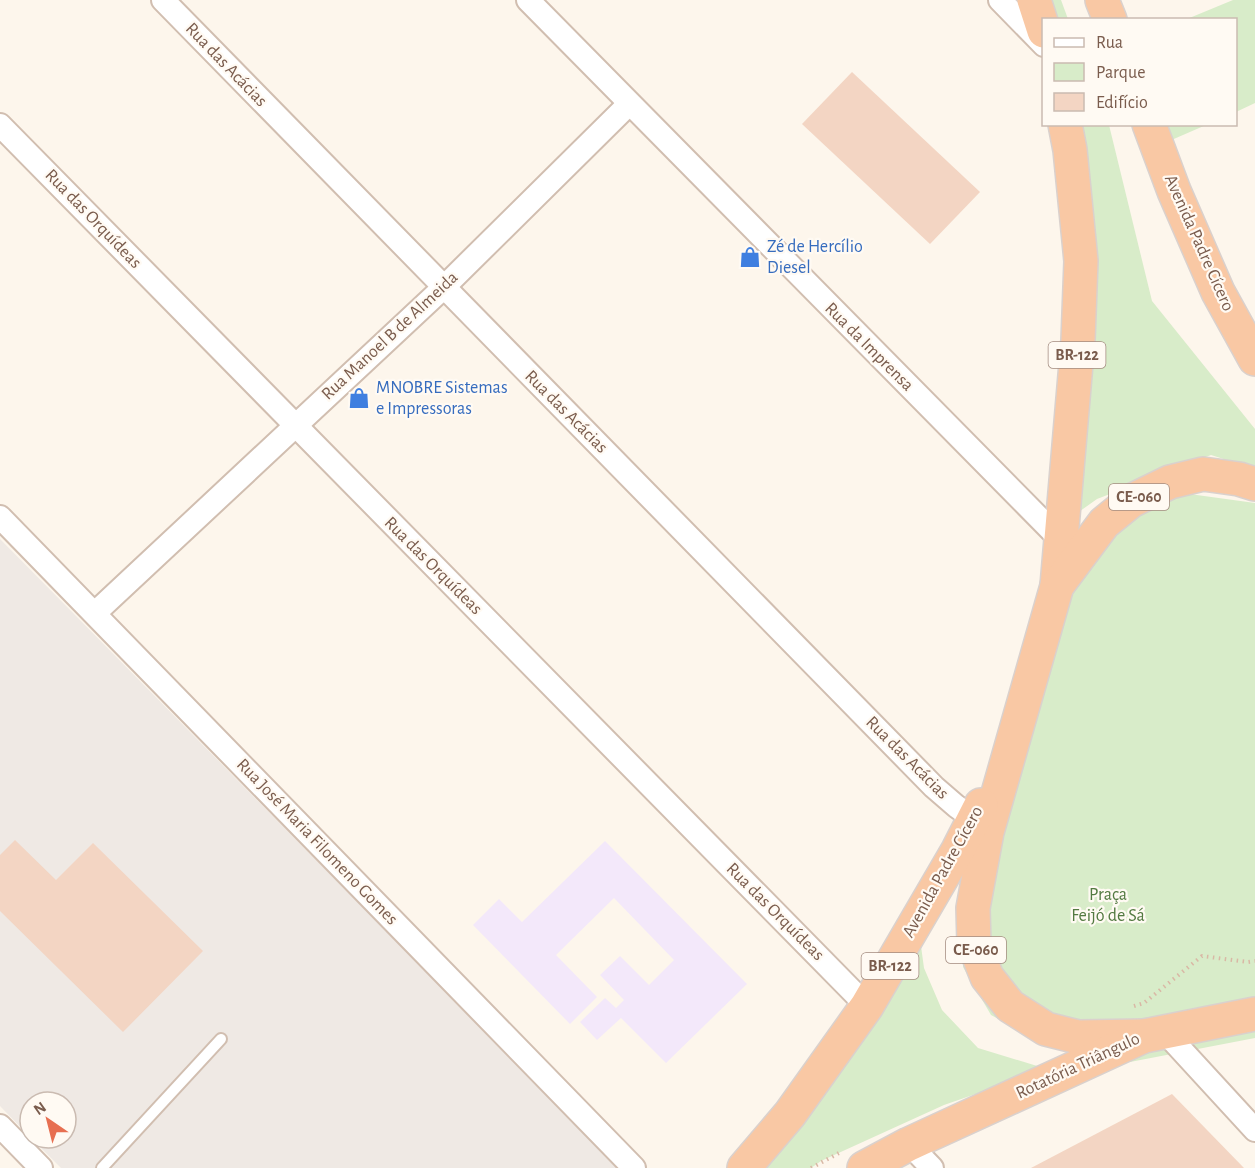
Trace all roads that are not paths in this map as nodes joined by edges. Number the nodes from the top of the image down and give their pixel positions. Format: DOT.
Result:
graph roads {
  1 [pos="163,0"];
  2 [pos="528,0"];
  3 [pos="1000,0"];
  4 [pos="1034,0"];
  5 [pos="1102,0"];
  6 [pos="1109,18"];
  7 [pos="1042,25"];
  8 [pos="1042,43"];
  9 [pos="629,104"];
  10 [pos="0,125"];
  11 [pos="1065,126"];
  12 [pos="1150,126"];
  13 [pos="443,288"];
  14 [pos="1255,359"];
  15 [pos="295,426"];
  16 [pos="1255,484"];
  17 [pos="0,518"];
  18 [pos="1060,539"];
  19 [pos="1057,586"];
  20 [pos="95,613"];
  21 [pos="1010,747"];
  22 [pos="974,819"];
  23 [pos="867,1006"];
  24 [pos="1255,1014"];
  25 [pos="1154,1033"];
  26 [pos="221,1039"];
  27 [pos="0,1126"];
  28 [pos="1255,1130"];
  29 [pos="888,1159"];
  30 [pos="41,1168"];
  31 [pos="102,1168"];
  32 [pos="634,1168"];
  33 [pos="744,1168"];
  34 [pos="932,1168"];
  1 -- 13 [label="street, Rua das Acácias"];
  2 -- 9 [label="street, Rua da Imprensa"];
  3 -- 8 [label="street"];
  4 -- 7 [label="highway"];
  5 -- 6 [label="highway"];
  9 -- 13 [label="street, Rua Manoel B de Almeida"];
  9 -- 18 [label="street, Rua da Imprensa"];
  10 -- 15 [label="street, Rua das Orquídeas"];
  11 -- 18 [label="highway, BR-122"];
  12 -- 14 [label="highway, Avenida Padre Cícero"];
  13 -- 15 [label="street, Rua Manoel B de Almeida"];
  13 -- 22 [label="street, Rua das Acácias"];
  15 -- 20 [label="street, Rua Manoel B de Almeida"];
  15 -- 23 [label="street, Rua das Orquídeas"];
  16 -- 19 [label="highway, CE-060"];
  17 -- 20 [label="street, Rua José Maria Filomeno Gomes"];
  18 -- 19 [label="highway, BR-122"];
  19 -- 21 [label="highway, BR-122"];
  20 -- 32 [label="street, Rua José Maria Filomeno Gomes"];
  21 -- 22 [label="highway, Avenida Padre Cícero / BR-122"];
  21 -- 25 [label="highway, CE-060"];
  22 -- 23 [label="highway, Avenida Padre Cícero / BR-122"];
  23 -- 33 [label="highway, Avenida Padre Cícero / BR-122"];
  24 -- 25 [label="highway, Rotatória Triângulo"];
  25 -- 28 [label="street"];
  25 -- 29 [label="highway, Rotatória Triângulo"];
  26 -- 31 [label="lane"];
  27 -- 30 [label="street"];
  29 -- 34 [label="street"];
}
